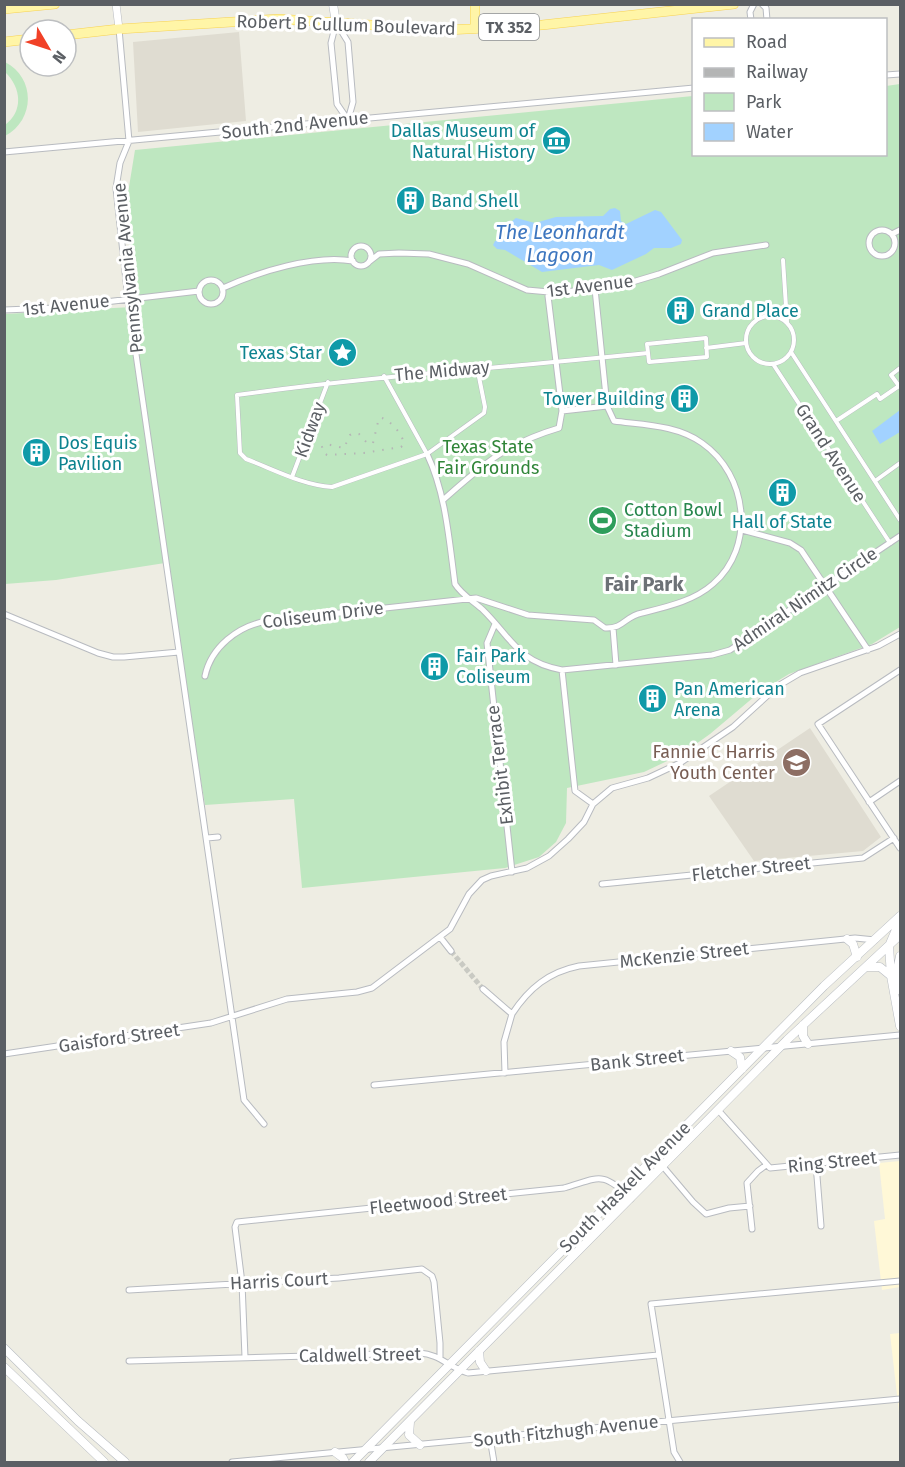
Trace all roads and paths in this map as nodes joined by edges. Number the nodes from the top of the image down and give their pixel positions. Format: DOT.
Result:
graph roads {
  1 [pos="55,4"];
  2 [pos="116,4"];
  3 [pos="333,4"];
  4 [pos="475,4"];
  5 [pos="734,4"];
  6 [pos="762,4"];
  7 [pos="4,9"];
  8 [pos="767,18"];
  9 [pos="336,23"];
  10 [pos="119,29"];
  11 [pos="475,29"];
  12 [pos="78,34"];
  13 [pos="692,88"];
  14 [pos="348,120"];
  15 [pos="129,141"];
  16 [pos="4,152"];
  17 [pos="900,230"];
  18 [pos="892,234"];
  19 [pos="766,245"];
  20 [pos="369,249"];
  21 [pos="353,251"];
  22 [pos="379,254"];
  23 [pos="341,258"];
  24 [pos="783,260"];
  25 [pos="353,261"];
  26 [pos="370,261"];
  27 [pos="223,288"];
  28 [pos="595,289"];
  29 [pos="199,291"];
  30 [pos="548,296"];
  31 [pos="128,299"];
  32 [pos="4,310"];
  33 [pos="787,323"];
  34 [pos="746,343"];
  35 [pos="706,348"];
  36 [pos="791,352"];
  37 [pos="648,353"];
  38 [pos="604,358"];
  39 [pos="555,361"];
  40 [pos="772,364"];
  41 [pos="477,368"];
  42 [pos="900,369"];
  43 [pos="384,376"];
  44 [pos="328,382"];
  45 [pos="608,406"];
  46 [pos="562,411"];
  47 [pos="836,421"];
  48 [pos="427,454"];
  49 [pos="900,463"];
  50 [pos="292,477"];
  51 [pos="875,481"];
  52 [pos="443,500"];
  53 [pos="900,520"];
  54 [pos="742,530"];
  55 [pos="900,536"];
  56 [pos="890,543"];
  57 [pos="826,587"];
  58 [pos="467,598"];
  59 [pos="4,614"];
  60 [pos="495,624"];
  61 [pos="613,628"];
  62 [pos="900,634"];
  63 [pos="868,650"];
  64 [pos="179,652"];
  65 [pos="616,664"];
  66 [pos="562,670"];
  67 [pos="900,670"];
  68 [pos="205,676"];
  69 [pos="900,781"];
  70 [pos="869,802"];
  71 [pos="593,804"];
  72 [pos="218,837"];
  73 [pos="207,838"];
  74 [pos="894,838"];
  75 [pos="900,848"];
  76 [pos="512,872"];
  77 [pos="602,884"];
  78 [pos="900,918"];
  79 [pos="900,935"];
  80 [pos="440,937"];
  81 [pos="847,939"];
  82 [pos="875,940"];
  83 [pos="889,946"];
  84 [pos="451,951"];
  85 [pos="856,957"];
  86 [pos="900,957"];
  87 [pos="865,967"];
  88 [pos="891,976"];
  89 [pos="483,989"];
  90 [pos="898,1006"];
  91 [pos="512,1014"];
  92 [pos="232,1016"];
  93 [pos="803,1025"];
  94 [pos="900,1026"];
  95 [pos="900,1035"];
  96 [pos="808,1044"];
  97 [pos="781,1047"];
  98 [pos="763,1048"];
  99 [pos="731,1051"];
  100 [pos="4,1054"];
  101 [pos="742,1069"];
  102 [pos="505,1073"];
  103 [pos="374,1085"];
  104 [pos="718,1110"];
  105 [pos="264,1124"];
  106 [pos="900,1155"];
  107 [pos="656,1157"];
  108 [pos="816,1164"];
  109 [pos="766,1165"];
  110 [pos="664,1166"];
  111 [pos="622,1190"];
  112 [pos="631,1199"];
  113 [pos="750,1206"];
  114 [pos="821,1226"];
  115 [pos="752,1229"];
  116 [pos="900,1281"];
  117 [pos="242,1283"];
  118 [pos="129,1290"];
  119 [pos="4,1348"];
  120 [pos="479,1352"];
  121 [pos="658,1355"];
  122 [pos="245,1357"];
  123 [pos="440,1358"];
  124 [pos="129,1361"];
  125 [pos="448,1365"];
  126 [pos="7,1369"];
  127 [pos="459,1371"];
  128 [pos="486,1371"];
  129 [pos="900,1399"];
  130 [pos="411,1420"];
  131 [pos="669,1420"];
  132 [pos="490,1438"];
  133 [pos="420,1445"];
  134 [pos="384,1447"];
  135 [pos="366,1449"];
  136 [pos="335,1452"];
  137 [pos="104,1462"];
  138 [pos="125,1462"];
  139 [pos="232,1462"];
  140 [pos="345,1462"];
  141 [pos="353,1462"];
  142 [pos="369,1462"];
  143 [pos="494,1462"];
  144 [pos="680,1462"];
  1 -- 7 [label="main road"];
  2 -- 10 [label="street, Pennsylvania Avenue"];
  3 -- 9 [label="main road"];
  4 -- 11 [label="main road"];
  5 -- 11 [label="main road, Robert B Cullum Boulevard / TX 352"];
  6 -- 8 [label="street"];
  9 -- 10 [label="main road, Robert B Cullum Boulevard / TX 352"];
  9 -- 11 [label="main road, Robert B Cullum Boulevard / TX 352"];
  9 -- 14 [label="street"];
  9 -- 14 [label="street"];
  10 -- 12 [label="main road, Robert B Cullum Boulevard / TX 352"];
  10 -- 15 [label="street, Pennsylvania Avenue"];
  13 -- 14 [label="street, South 2nd Avenue"];
  14 -- 15 [label="street, South 2nd Avenue"];
  15 -- 16 [label="street, South 2nd Avenue"];
  15 -- 31 [label="street, Pennsylvania Avenue"];
  17 -- 18 [label="street"];
  18 -- 18 [label="street"];
  19 -- 28 [label="street, 1st Avenue"];
  20 -- 21 [label="street"];
  20 -- 22 [label="street, 1st Avenue"];
  20 -- 26 [label="street"];
  21 -- 23 [label="street"];
  21 -- 25 [label="street"];
  22 -- 26 [label="street"];
  22 -- 28 [label="street, 1st Avenue"];
  23 -- 25 [label="street"];
  23 -- 27 [label="street"];
  24 -- 33 [label="street"];
  25 -- 26 [label="street"];
  27 -- 29 [label="street"];
  27 -- 29 [label="street"];
  28 -- 38 [label="street"];
  29 -- 31 [label="street, 1st Avenue"];
  30 -- 39 [label="street"];
  31 -- 32 [label="street, 1st Avenue"];
  31 -- 64 [label="street, Pennsylvania Avenue"];
  33 -- 34 [label="street"];
  33 -- 36 [label="street"];
  34 -- 35 [label="street, The Midway"];
  34 -- 40 [label="street"];
  35 -- 37 [label="street, The Midway"];
  35 -- 37 [label="street, The Midway"];
  36 -- 40 [label="street"];
  36 -- 47 [label="street, Grand Avenue"];
  37 -- 38 [label="street, The Midway"];
  38 -- 39 [label="street, The Midway"];
  38 -- 45 [label="street"];
  39 -- 41 [label="street, The Midway"];
  39 -- 46 [label="street"];
  40 -- 56 [label="street, Grand Avenue"];
  41 -- 43 [label="street, The Midway"];
  41 -- 48 [label="street"];
  42 -- 47 [label="street"];
  43 -- 44 [label="street, The Midway"];
  43 -- 48 [label="street"];
  44 -- 50 [label="street, Kidway"];
  44 -- 50 [label="street, The Midway"];
  45 -- 46 [label="street"];
  45 -- 54 [label="street"];
  46 -- 52 [label="street"];
  47 -- 51 [label="street, Grand Avenue"];
  48 -- 50 [label="street"];
  48 -- 52 [label="street"];
  49 -- 51 [label="street"];
  51 -- 53 [label="street, Grand Avenue"];
  52 -- 58 [label="street"];
  54 -- 57 [label="street"];
  54 -- 61 [label="street"];
  55 -- 56 [label="street, Admiral Nimitz Circle"];
  56 -- 57 [label="street, Admiral Nimitz Circle"];
  57 -- 63 [label="street"];
  57 -- 65 [label="street, Admiral Nimitz Circle"];
  58 -- 60 [label="street"];
  58 -- 61 [label="street, Coliseum Drive"];
  58 -- 68 [label="street, Coliseum Drive"];
  59 -- 64 [label="street"];
  60 -- 66 [label="street"];
  60 -- 76 [label="street, Exhibit Terrace"];
  61 -- 65 [label="street"];
  62 -- 63 [label="street"];
  63 -- 71 [label="street"];
  64 -- 73 [label="street, Pennsylvania Avenue"];
  65 -- 66 [label="street, Admiral Nimitz Circle"];
  66 -- 71 [label="street"];
  67 -- 70 [label="street"];
  69 -- 70 [label="street"];
  70 -- 74 [label="street"];
  71 -- 76 [label="street, Gaisford Street"];
  72 -- 73 [label="street"];
  73 -- 92 [label="street, Pennsylvania Avenue"];
  74 -- 75 [label="street"];
  74 -- 77 [label="street, Fletcher Street"];
  76 -- 80 [label="street, Gaisford Street"];
  78 -- 82 [label="main road, South Haskell Avenue"];
  78 -- 83 [label="main road"];
  79 -- 83 [label="main road, South Haskell Avenue"];
  80 -- 84 [label="street"];
  80 -- 92 [label="street, Gaisford Street"];
  81 -- 82 [label="street, McKenzie Street"];
  81 -- 85 [label="main road"];
  81 -- 91 [label="street, McKenzie Street"];
  82 -- 83 [label="main road"];
  82 -- 85 [label="main road, South Haskell Avenue"];
  83 -- 86 [label="main road"];
  83 -- 87 [label="main road, South Haskell Avenue"];
  83 -- 88 [label="main road"];
  85 -- 98 [label="main road, South Haskell Avenue"];
  86 -- 90 [label="main road"];
  87 -- 88 [label="main road"];
  87 -- 93 [label="main road, South Haskell Avenue"];
  88 -- 90 [label="main road"];
  89 -- 91 [label="street"];
  90 -- 94 [label="main road"];
  91 -- 102 [label="street"];
  92 -- 100 [label="street, Gaisford Street"];
  92 -- 105 [label="street, Pennsylvania Avenue"];
  93 -- 96 [label="main road"];
  93 -- 97 [label="main road, South Haskell Avenue"];
  95 -- 96 [label="street, Bank Street"];
  96 -- 97 [label="street, Bank Street"];
  97 -- 98 [label="street, Bank Street"];
  97 -- 104 [label="main road, South Haskell Avenue"];
  98 -- 99 [label="street, Bank Street"];
  98 -- 101 [label="main road, South Haskell Avenue"];
  99 -- 101 [label="main road"];
  99 -- 102 [label="street, Bank Street"];
  101 -- 107 [label="main road, South Haskell Avenue"];
  102 -- 103 [label="street, Bank Street"];
  104 -- 109 [label="street, Ring Street"];
  104 -- 110 [label="main road, South Haskell Avenue"];
  106 -- 108 [label="street, Ring Street"];
  107 -- 110 [label="street"];
  107 -- 111 [label="main road, South Haskell Avenue"];
  108 -- 109 [label="street, Ring Street"];
  108 -- 114 [label="street"];
  109 -- 113 [label="street"];
  110 -- 112 [label="main road, South Haskell Avenue"];
  110 -- 113 [label="street"];
  111 -- 112 [label="street, Fleetwood Street"];
  111 -- 117 [label="street, Fleetwood Street"];
  111 -- 125 [label="main road, South Haskell Avenue"];
  112 -- 120 [label="main road, South Haskell Avenue"];
  113 -- 115 [label="street"];
  116 -- 121 [label="street"];
  117 -- 118 [label="street, Harris Court"];
  117 -- 122 [label="street"];
  117 -- 123 [label="street, Harris Court"];
  119 -- 138 [label="main road"];
  120 -- 127 [label="main road, South Haskell Avenue"];
  120 -- 128 [label="main road"];
  121 -- 128 [label="street, Caldwell Street"];
  121 -- 131 [label="street"];
  122 -- 123 [label="street, Caldwell Street"];
  122 -- 124 [label="street, Caldwell Street"];
  123 -- 125 [label="street, Caldwell Street"];
  125 -- 127 [label="street, Caldwell Street"];
  125 -- 135 [label="main road, South Haskell Avenue"];
  126 -- 137 [label="main road"];
  127 -- 128 [label="street, Caldwell Street"];
  127 -- 130 [label="main road, South Haskell Avenue"];
  129 -- 131 [label="street, South Fitzhugh Avenue"];
  130 -- 133 [label="main road"];
  130 -- 134 [label="main road, South Haskell Avenue"];
  131 -- 132 [label="street, South Fitzhugh Avenue"];
  131 -- 144 [label="street"];
  132 -- 133 [label="street, South Fitzhugh Avenue"];
  132 -- 143 [label="street"];
  133 -- 134 [label="street, South Fitzhugh Avenue"];
  134 -- 135 [label="street, South Fitzhugh Avenue"];
  134 -- 142 [label="main road, South Haskell Avenue"];
  135 -- 136 [label="street, South Fitzhugh Avenue"];
  135 -- 141 [label="main road, South Haskell Avenue"];
  136 -- 139 [label="street, South Fitzhugh Avenue"];
  136 -- 140 [label="main road"];
}
